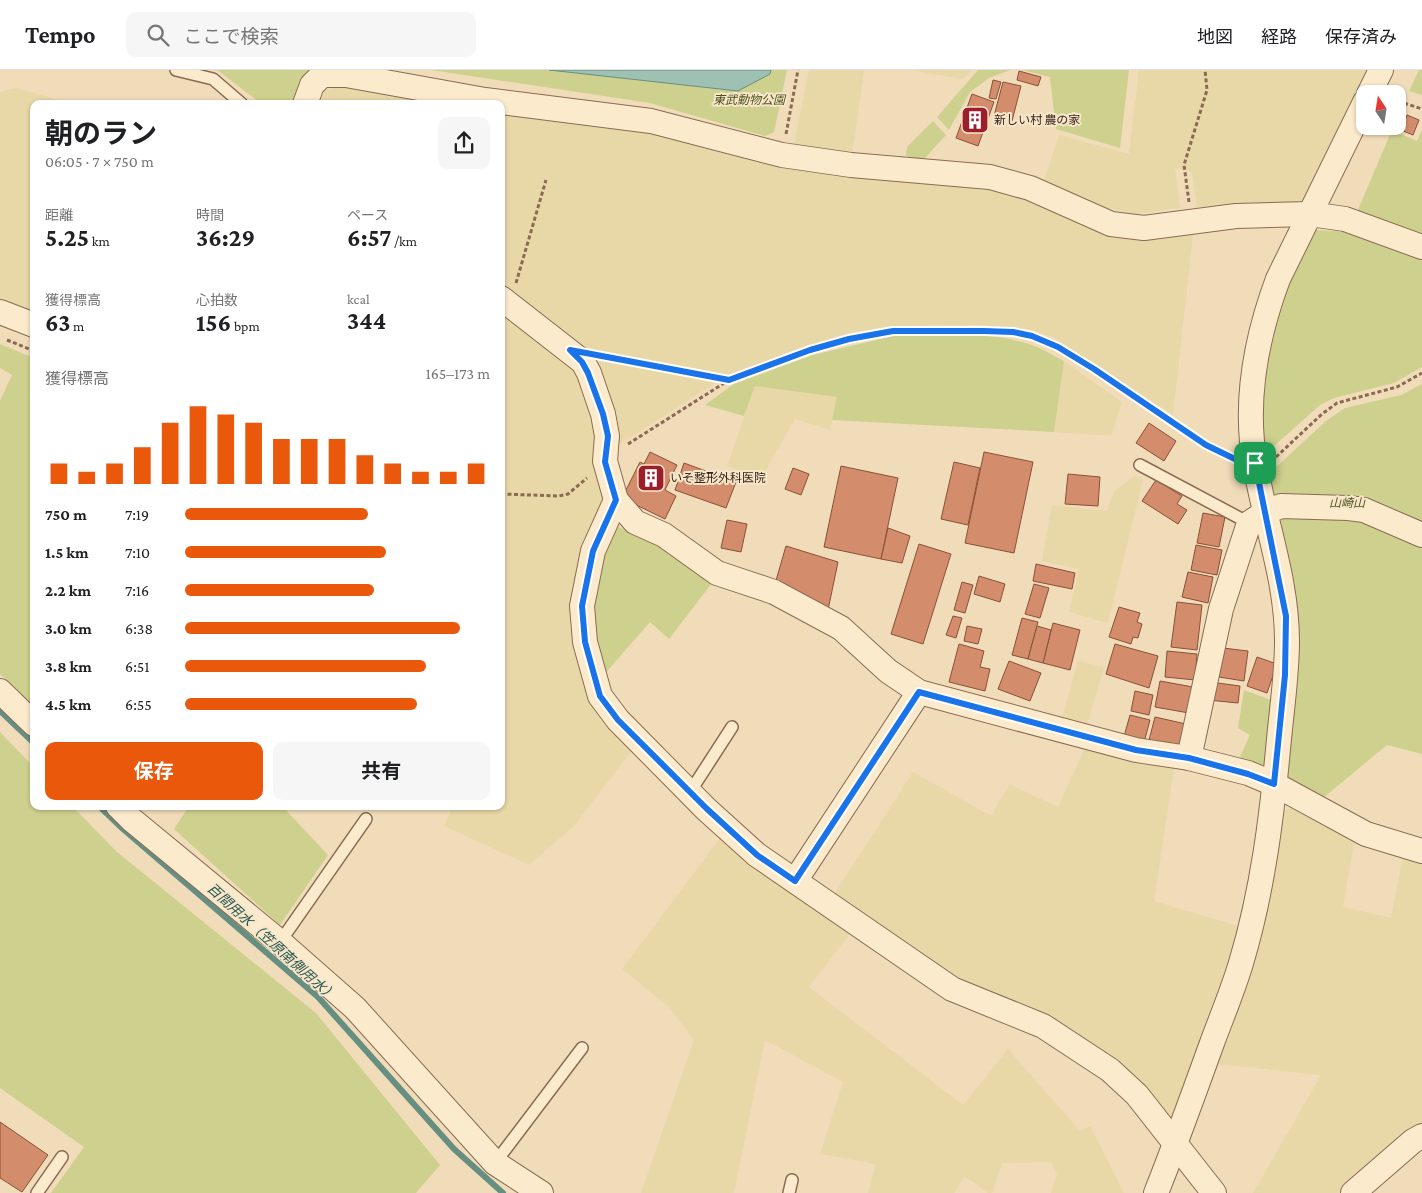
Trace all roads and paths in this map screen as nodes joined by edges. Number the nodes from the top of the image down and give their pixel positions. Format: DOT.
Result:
graph roads {
  1 [pos="176,70"];
  2 [pos="798,70"];
  3 [pos="1205,70"];
  4 [pos="1381,70"];
  5 [pos="1374,85"];
  6 [pos="237,100"];
  7 [pos="306,100"];
  8 [pos="485,100"];
  9 [pos="505,103"];
  10 [pos="1406,104"];
  11 [pos="1422,109"];
  12 [pos="1356,120"];
  13 [pos="782,155"];
  14 [pos="546,180"];
  15 [pos="1310,214"];
  16 [pos="1192,222"];
  17 [pos="1422,247"];
  18 [pos="505,301"];
  19 [pos="0,312"];
  20 [pos="30,323"];
  21 [pos="3,339"];
  22 [pos="30,349"];
  23 [pos="602,356"];
  24 [pos="1422,373"];
  25 [pos="729,380"];
  26 [pos="605,462"];
  27 [pos="1140,465"];
  28 [pos="1257,474"];
  29 [pos="505,494"];
  30 [pos="616,500"];
  31 [pos="1258,517"];
  32 [pos="1422,535"];
  33 [pos="0,691"];
  34 [pos="919,692"];
  35 [pos="30,720"];
  36 [pos="732,727"];
  37 [pos="1189,758"];
  38 [pos="1274,784"];
  39 [pos="690,792"];
  40 [pos="122,810"];
  41 [pos="366,818"];
  42 [pos="1422,851"];
  43 [pos="795,881"];
  44 [pos="280,942"];
  45 [pos="582,1048"];
  46 [pos="1421,1138"];
  47 [pos="1175,1144"];
  48 [pos="62,1157"];
  49 [pos="495,1163"];
  50 [pos="792,1180"];
  51 [pos="36,1193"];
  52 [pos="541,1193"];
  53 [pos="790,1193"];
  54 [pos="1156,1193"];
  55 [pos="1214,1193"];
  56 [pos="1353,1193"];
  1 -- 6 [label="lane"];
  2 -- 13 [label="path"];
  3 -- 16 [label="path"];
  4 -- 5 [label="street"];
  7 -- 8 [label="street"];
  9 -- 13 [label="street"];
  10 -- 11 [label="path"];
  12 -- 15 [label="street"];
  13 -- 16 [label="street"];
  14 -- 18 [label="path"];
  15 -- 16 [label="street"];
  15 -- 17 [label="street"];
  15 -- 28 [label="street"];
  18 -- 26 [label="street"];
  19 -- 20 [label="street"];
  21 -- 22 [label="path"];
  23 -- 25 [label="path"];
  24 -- 28 [label="path"];
  25 -- 26 [label="path"];
  25 -- 28 [label="path"];
  26 -- 29 [label="path"];
  26 -- 30 [label="street"];
  27 -- 31 [label="lane"];
  28 -- 31 [label="street"];
  30 -- 34 [label="street"];
  30 -- 39 [label="street"];
  31 -- 32 [label="street"];
  31 -- 37 [label="street"];
  31 -- 38 [label="street"];
  33 -- 35 [label="street"];
  34 -- 37 [label="street"];
  34 -- 43 [label="street"];
  36 -- 39 [label="lane"];
  37 -- 38 [label="street"];
  38 -- 42 [label="street"];
  38 -- 47 [label="street"];
  39 -- 43 [label="street"];
  40 -- 44 [label="street"];
  41 -- 44 [label="lane"];
  43 -- 47 [label="street"];
  44 -- 49 [label="street"];
  45 -- 49 [label="lane"];
  46 -- 56 [label="street"];
  47 -- 54 [label="street"];
  47 -- 55 [label="street"];
  48 -- 51 [label="lane"];
  49 -- 52 [label="street"];
  50 -- 53 [label="lane"];
}
